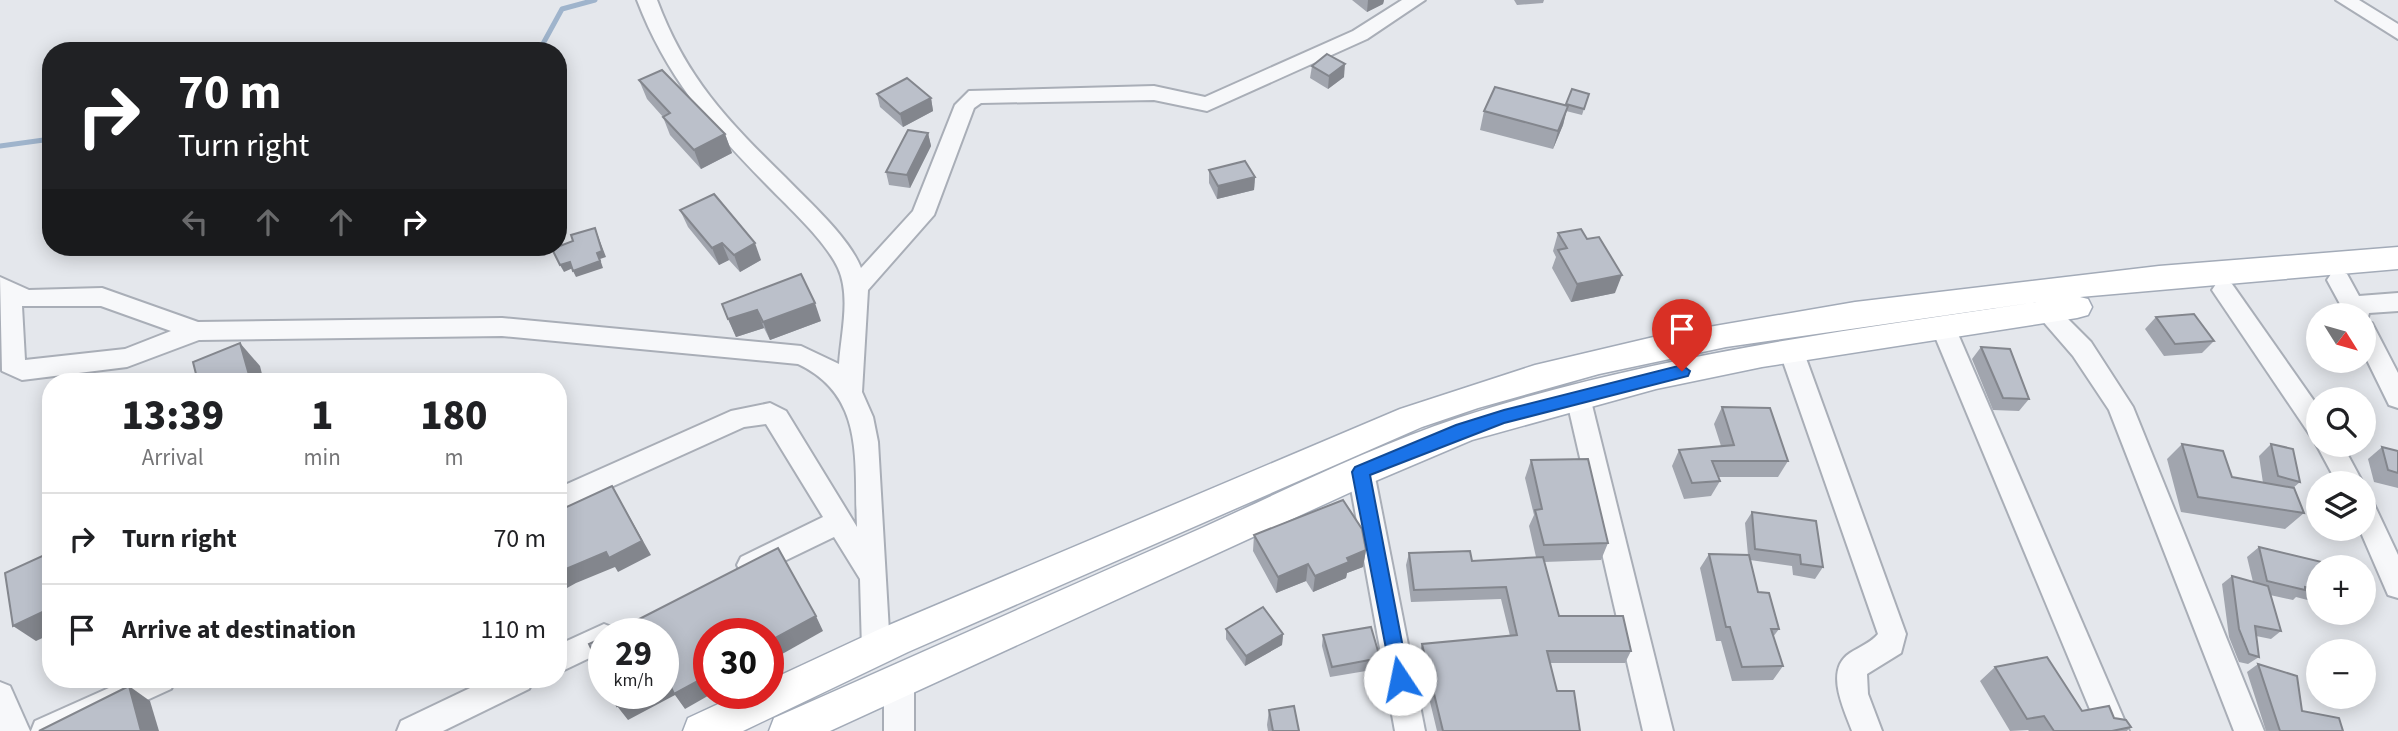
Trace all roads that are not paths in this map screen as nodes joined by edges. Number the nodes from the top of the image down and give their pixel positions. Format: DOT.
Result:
graph roads {
  1 [pos="647,0"];
  2 [pos="1415,0"];
  3 [pos="2346,0"];
  4 [pos="2398,33"];
  5 [pos="2398,258"];
  6 [pos="2398,274"];
  7 [pos="2216,282"];
  8 [pos="856,288"];
  9 [pos="5,290"];
  10 [pos="2350,300"];
  11 [pos="2398,302"];
  12 [pos="2046,311"];
  13 [pos="1943,327"];
  14 [pos="197,331"];
  15 [pos="1775,342"];
  16 [pos="2376,353"];
  17 [pos="850,391"];
  18 [pos="1578,397"];
  19 [pos="2398,398"];
  20 [pos="2306,410"];
  21 [pos="1361,472"];
  22 [pos="567,496"];
  23 [pos="838,522"];
  24 [pos="2376,537"];
  25 [pos="731,575"];
  26 [pos="875,579"];
  27 [pos="2398,586"];
  28 [pos="588,645"];
  29 [pos="874,650"];
  30 [pos="567,656"];
  31 [pos="907,676"];
  32 [pos="141,688"];
  33 [pos="500,688"];
  34 [pos="0,696"];
  35 [pos="860,698"];
  36 [pos="15,731"];
  37 [pos="46,731"];
  38 [pos="412,731"];
  39 [pos="702,731"];
  40 [pos="788,731"];
  41 [pos="899,731"];
  42 [pos="1410,731"];
  43 [pos="1658,731"];
  44 [pos="1867,731"];
  45 [pos="2114,731"];
  46 [pos="2249,731"];
  1 -- 8 [label="street"];
  2 -- 8 [label="street"];
  3 -- 4 [label="street"];
  5 -- 7 [label="main road"];
  6 -- 10 [label="main road"];
  7 -- 10 [label="main road"];
  7 -- 12 [label="main road"];
  7 -- 15 [label="main road"];
  7 -- 20 [label="street"];
  8 -- 17 [label="street"];
  9 -- 14 [label="street"];
  9 -- 14 [label="street"];
  10 -- 11 [label="street"];
  12 -- 13 [label="main road"];
  12 -- 46 [label="street"];
  13 -- 15 [label="main road"];
  13 -- 45 [label="street"];
  14 -- 17 [label="street"];
  15 -- 18 [label="main road"];
  15 -- 29 [label="main road"];
  15 -- 44 [label="street"];
  16 -- 19 [label="street"];
  17 -- 26 [label="street"];
  18 -- 21 [label="main road"];
  18 -- 43 [label="street"];
  21 -- 31 [label="main road"];
  21 -- 42 [label="street"];
  22 -- 23 [label="street"];
  23 -- 25 [label="street"];
  23 -- 26 [label="street"];
  24 -- 27 [label="street"];
  26 -- 29 [label="street"];
  28 -- 30 [label="street"];
  29 -- 31 [label="main road"];
  29 -- 35 [label="main road"];
  29 -- 39 [label="main road"];
  31 -- 35 [label="main road"];
  31 -- 41 [label="street"];
  32 -- 37 [label="street"];
  33 -- 38 [label="street"];
  34 -- 36 [label="street"];
  35 -- 40 [label="main road"];
}
